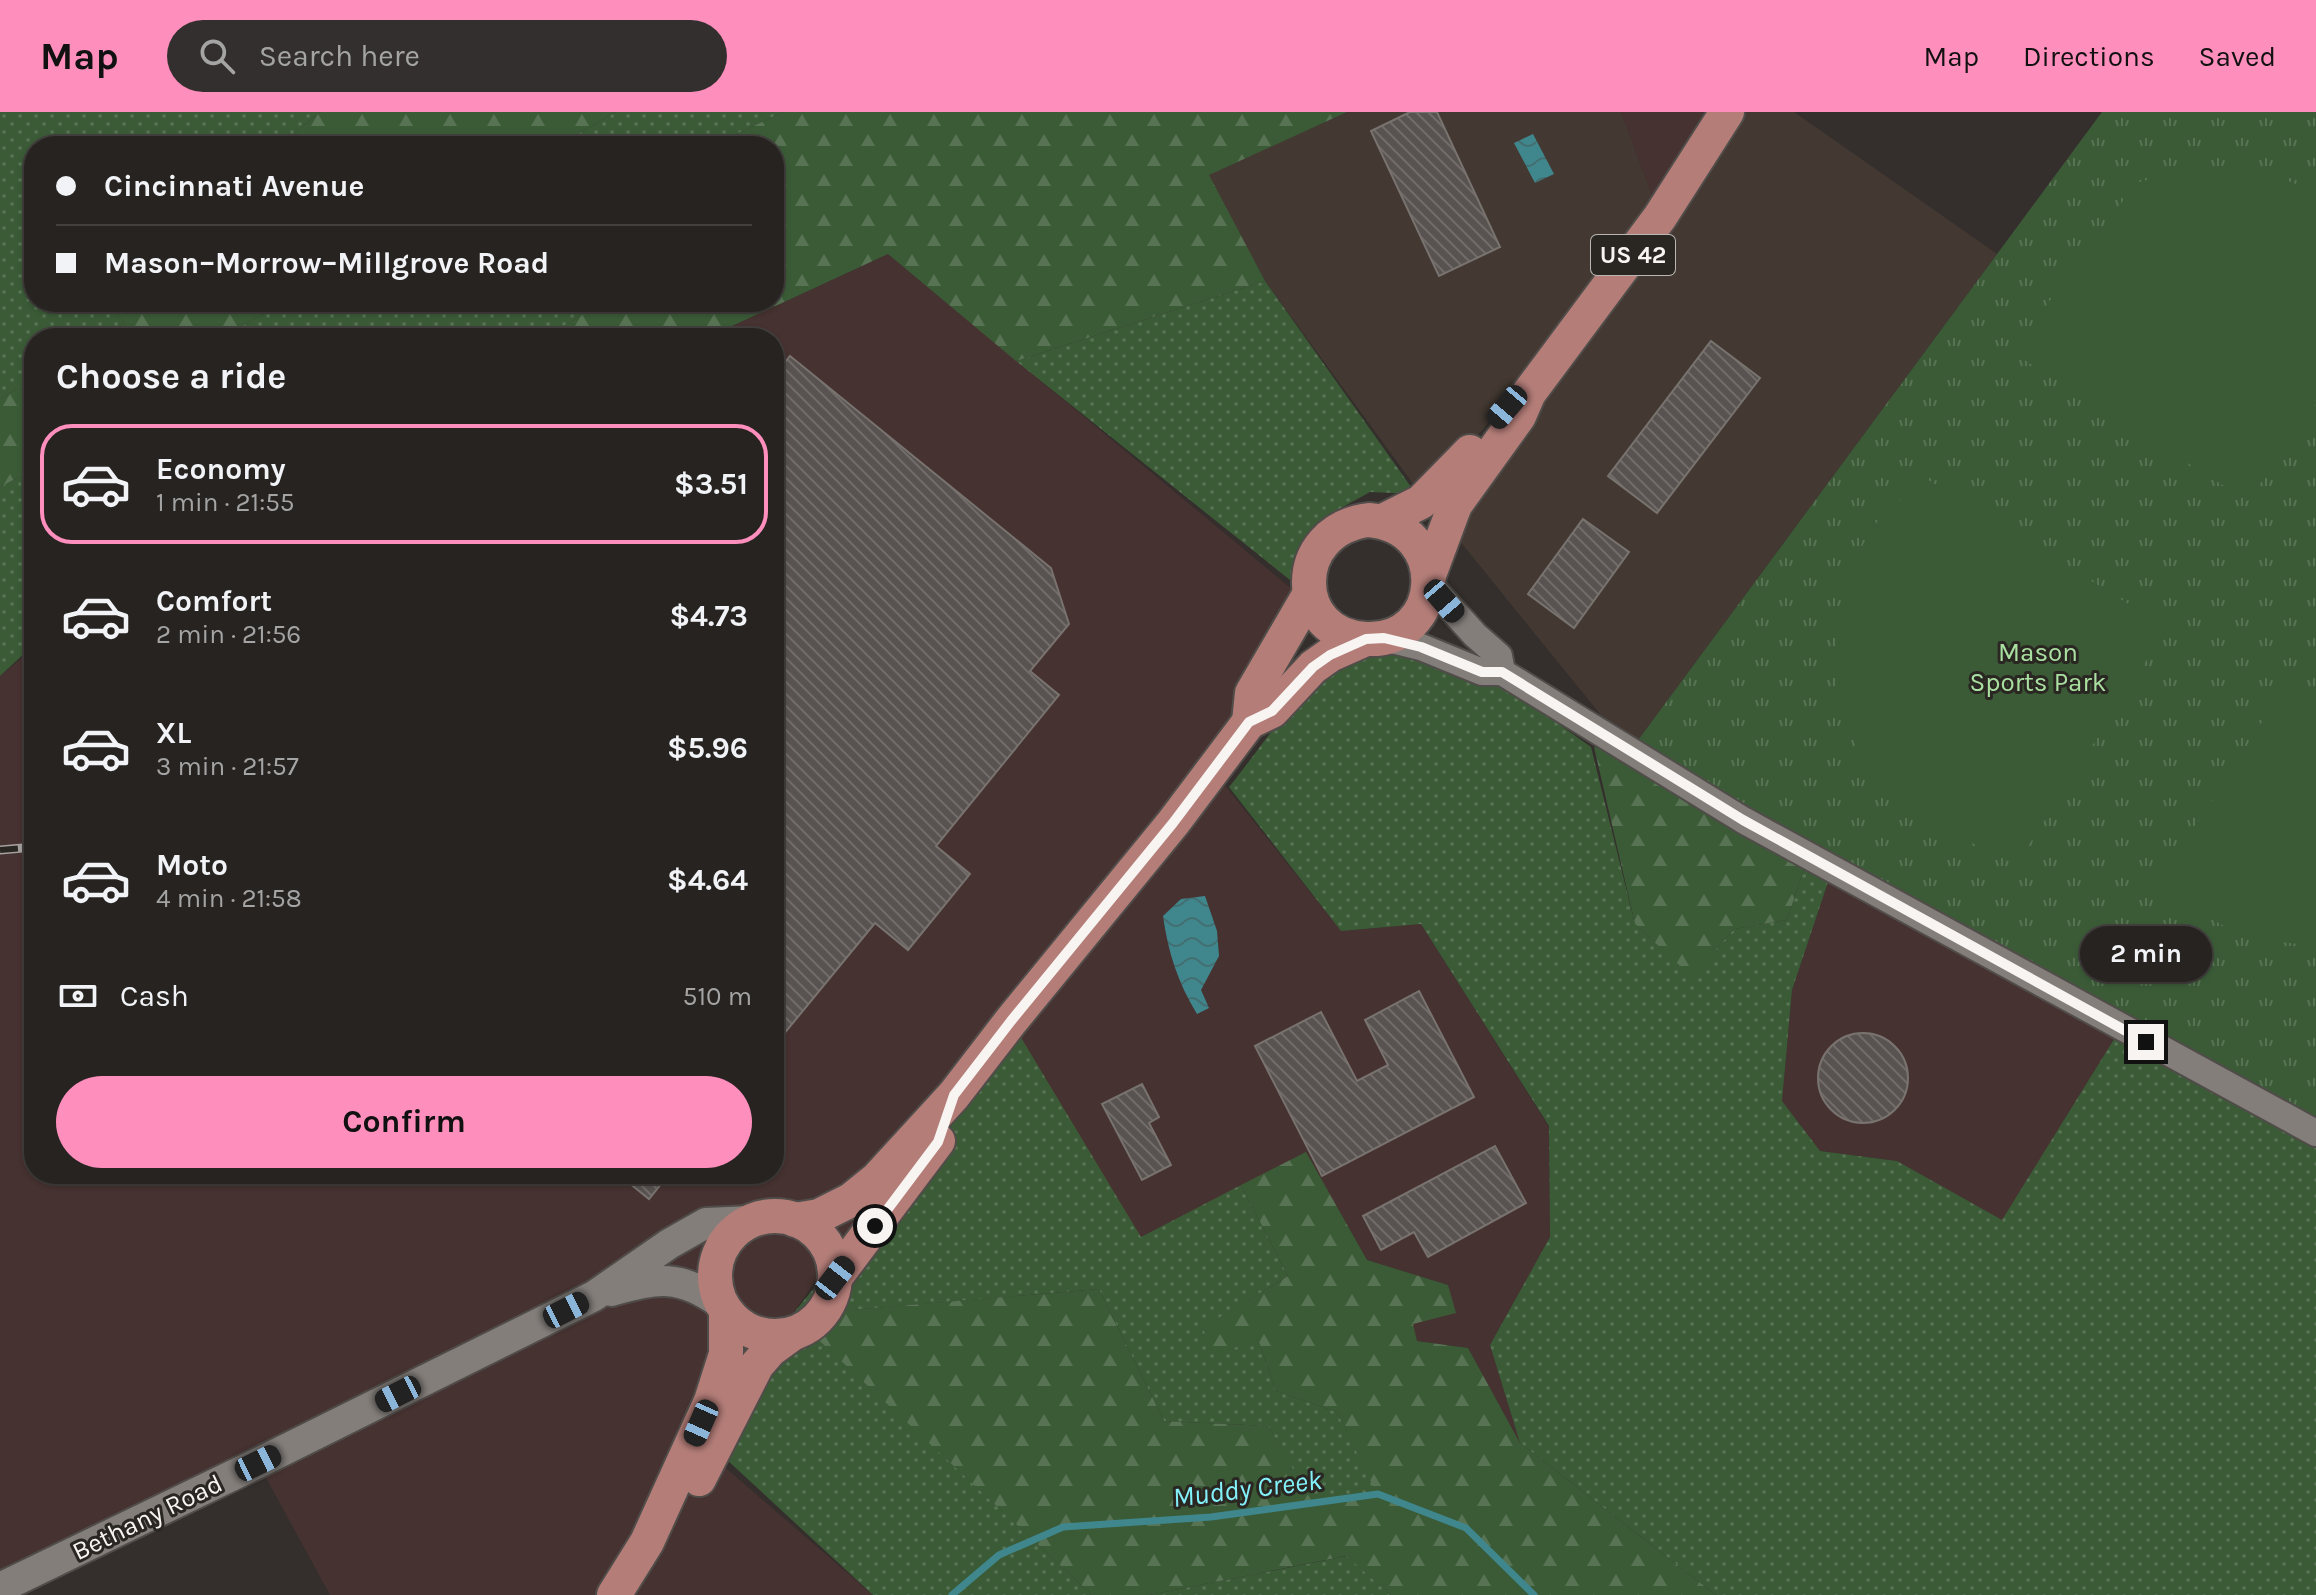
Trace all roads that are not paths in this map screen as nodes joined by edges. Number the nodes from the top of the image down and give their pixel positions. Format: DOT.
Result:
graph roads {
  1 [pos="1727,112"];
  2 [pos="1529,393"];
  3 [pos="1383,521"];
  4 [pos="1429,580"];
  5 [pos="1309,595"];
  6 [pos="1375,638"];
  7 [pos="1502,672"];
  8 [pos="1249,722"];
  9 [pos="954,1095"];
  10 [pos="2316,1133"];
  11 [pos="795,1220"];
  12 [pos="751,1221"];
  13 [pos="835,1278"];
  14 [pos="594,1296"];
  15 [pos="723,1307"];
  16 [pos="792,1334"];
  17 [pos="647,1542"];
  18 [pos="0,1588"];
  19 [pos="614,1595"];
  1 -- 2 [label="main road, US 42"];
  2 -- 3 [label="main road, US 42"];
  2 -- 4 [label="main road, US 42"];
  3 -- 4 [label="main road"];
  3 -- 5 [label="main road, US 42"];
  4 -- 6 [label="main road, US 42"];
  4 -- 7 [label="street"];
  5 -- 6 [label="main road"];
  5 -- 8 [label="main road, US 42"];
  6 -- 7 [label="street"];
  6 -- 8 [label="main road, US 42"];
  7 -- 10 [label="street"];
  8 -- 9 [label="main road, US 42"];
  9 -- 11 [label="main road, US 42"];
  9 -- 13 [label="main road, US 42"];
  11 -- 12 [label="main road"];
  11 -- 13 [label="main road"];
  12 -- 14 [label="main road, Bethany Road"];
  12 -- 15 [label="main road"];
  13 -- 16 [label="main road"];
  14 -- 15 [label="main road, Bethany Road"];
  14 -- 18 [label="main road, Bethany Road"];
  15 -- 16 [label="main road"];
  15 -- 17 [label="main road"];
  16 -- 17 [label="main road"];
  17 -- 19 [label="main road"];
}
